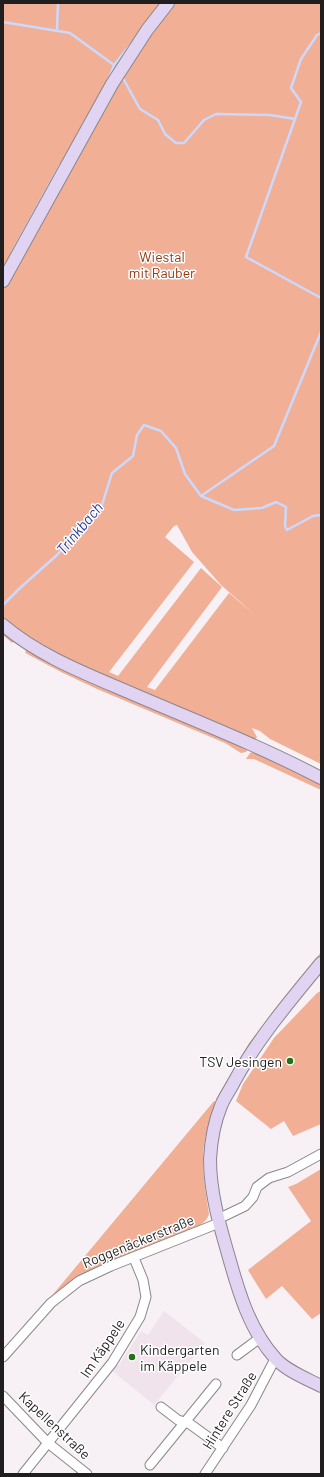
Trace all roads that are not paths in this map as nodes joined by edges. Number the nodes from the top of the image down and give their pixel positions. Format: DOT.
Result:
graph roads {
  1 [pos="168,3"];
  2 [pos="3,281"];
  3 [pos="3,625"];
  4 [pos="321,778"];
  5 [pos="321,963"];
  6 [pos="321,1154"];
  7 [pos="218,1221"];
  8 [pos="134,1258"];
  9 [pos="260,1338"];
  10 [pos="237,1355"];
  11 [pos="3,1357"];
  12 [pos="275,1359"];
  13 [pos="320,1382"];
  14 [pos="216,1384"];
  15 [pos="3,1396"];
  16 [pos="161,1407"];
  17 [pos="184,1423"];
  18 [pos="48,1442"];
  19 [pos="223,1448"];
  20 [pos="150,1465"];
  21 [pos="23,1474"];
  22 [pos="88,1474"];
  23 [pos="205,1474"];
  1 -- 2 [label="street"];
  3 -- 4 [label="street"];
  5 -- 7 [label="street"];
  6 -- 7 [label="street, Roggenäckerstraße"];
  7 -- 8 [label="street, Roggenäckerstraße"];
  7 -- 9 [label="street"];
  8 -- 11 [label="street, Roggenäckerstraße"];
  8 -- 18 [label="street, Im Käppele"];
  9 -- 10 [label="street"];
  9 -- 12 [label="street"];
  12 -- 13 [label="street"];
  12 -- 19 [label="street, Hintere Straße"];
  14 -- 17 [label="street"];
  15 -- 18 [label="street, Kapellenstraße"];
  16 -- 17 [label="street"];
  17 -- 19 [label="street"];
  17 -- 20 [label="street"];
  18 -- 21 [label="street, Im Käppele"];
  18 -- 22 [label="street, Kapellenstraße"];
  19 -- 23 [label="street, Hintere Straße"];
}
